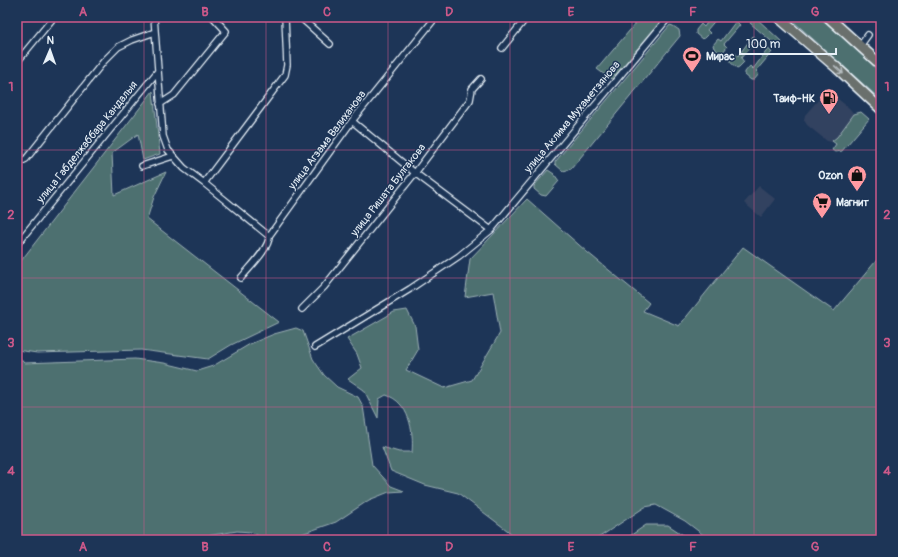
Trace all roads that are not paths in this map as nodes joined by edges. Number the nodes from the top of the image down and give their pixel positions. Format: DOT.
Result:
graph roads {
  1 [pos="54,17"];
  2 [pos="154,17"];
  3 [pos="213,17"];
  4 [pos="285,17"];
  5 [pos="300,17"];
  6 [pos="436,17"];
  7 [pos="527,17"];
  8 [pos="670,17"];
  9 [pos="778,17"];
  10 [pos="828,17"];
  11 [pos="155,32"];
  12 [pos="868,35"];
  13 [pos="330,44"];
  14 [pos="860,46"];
  15 [pos="502,48"];
  16 [pos="17,62"];
  17 [pos="881,65"];
  18 [pos="158,72"];
  19 [pos="481,79"];
  20 [pos="160,104"];
  21 [pos="881,109"];
  22 [pos="352,122"];
  23 [pos="173,156"];
  24 [pos="17,162"];
  25 [pos="142,166"];
  26 [pos="415,173"];
  27 [pos="204,183"];
  28 [pos="491,230"];
  29 [pos="269,236"];
  30 [pos="17,244"];
  31 [pos="241,278"];
  32 [pos="302,309"];
  33 [pos="315,347"];
  1 -- 16 [label="street"];
  2 -- 11 [label="street"];
  3 -- 20 [label="street"];
  4 -- 27 [label="street"];
  5 -- 13 [label="street"];
  6 -- 22 [label="street, улица Агзама Валиханова"];
  7 -- 15 [label="street"];
  8 -- 28 [label="street, улица Аклима Мухаметзянова"];
  9 -- 21 [label="main road, one-way"];
  10 -- 14 [label="main road"];
  11 -- 18 [label="street"];
  11 -- 24 [label="street"];
  12 -- 14 [label="street"];
  14 -- 17 [label="main road"];
  18 -- 20 [label="street"];
  18 -- 30 [label="street, улица Габделжаббара Кандалыя"];
  19 -- 26 [label="street, улица Ришата Булгакова"];
  20 -- 23 [label="street"];
  22 -- 26 [label="street"];
  22 -- 29 [label="street, улица Агзама Валиханова"];
  23 -- 25 [label="street"];
  23 -- 27 [label="street"];
  26 -- 28 [label="street"];
  26 -- 32 [label="street, улица Ришата Булгакова"];
  27 -- 29 [label="street"];
  28 -- 33 [label="street, улица Аклима Мухаметзянова"];
  29 -- 31 [label="street, улица Агзама Валиханова"];
}
